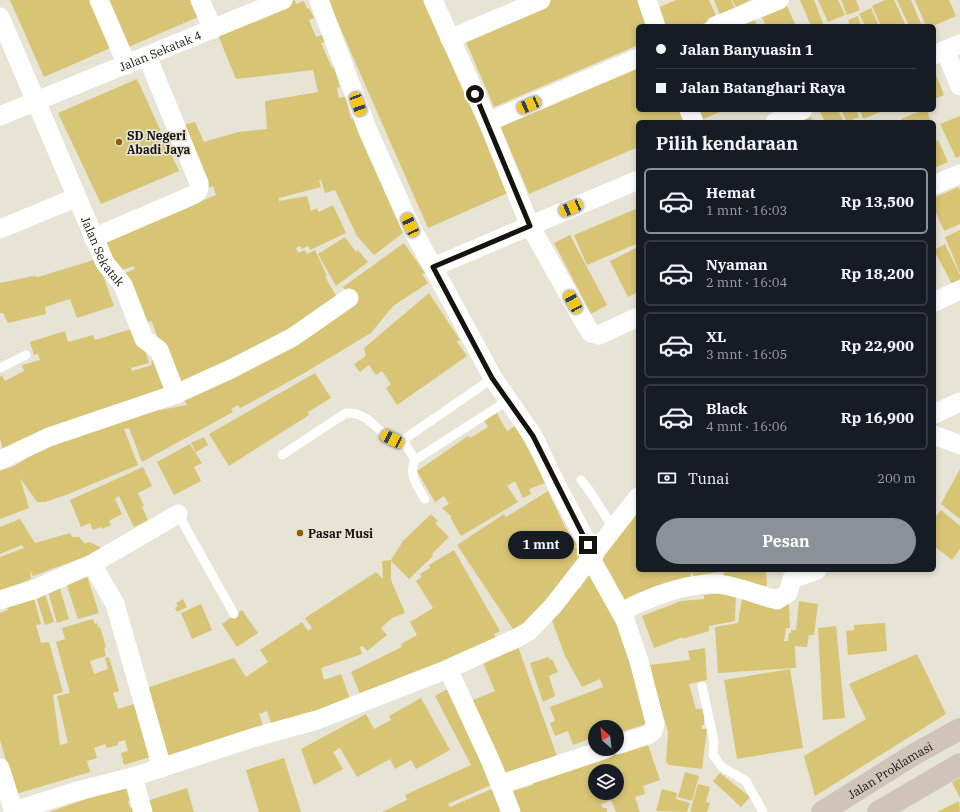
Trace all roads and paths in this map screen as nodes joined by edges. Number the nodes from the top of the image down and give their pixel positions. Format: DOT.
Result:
graph roads {
  1 [pos="99,0"];
  2 [pos="200,0"];
  3 [pos="283,0"];
  4 [pos="319,0"];
  5 [pos="434,0"];
  6 [pos="541,0"];
  7 [pos="647,0"];
  8 [pos="779,0"];
  9 [pos="0,17"];
  10 [pos="655,24"];
  11 [pos="720,24"];
  12 [pos="213,30"];
  13 [pos="450,39"];
  14 [pos="946,49"];
  15 [pos="148,56"];
  16 [pos="636,59"];
  17 [pos="127,65"];
  18 [pos="960,86"];
  19 [pos="36,102"];
  20 [pos="798,112"];
  21 [pos="0,116"];
  22 [pos="780,120"];
  23 [pos="488,122"];
  24 [pos="960,174"];
  25 [pos="636,181"];
  26 [pos="936,184"];
  27 [pos="75,198"];
  28 [pos="530,226"];
  29 [pos="0,229"];
  30 [pos="94,238"];
  31 [pos="433,267"];
  32 [pos="960,290"];
  33 [pos="349,298"];
  34 [pos="936,301"];
  35 [pos="636,318"];
  36 [pos="26,355"];
  37 [pos="0,368"];
  38 [pos="492,378"];
  39 [pos="176,394"];
  40 [pos="507,401"];
  41 [pos="960,402"];
  42 [pos="936,413"];
  43 [pos="936,437"];
  44 [pos="403,440"];
  45 [pos="960,445"];
  46 [pos="282,456"];
  47 [pos="0,460"];
  48 [pos="415,460"];
  49 [pos="581,480"];
  50 [pos="425,499"];
  51 [pos="636,501"];
  52 [pos="178,514"];
  53 [pos="614,529"];
  54 [pos="592,558"];
  55 [pos="92,564"];
  56 [pos="812,572"];
  57 [pos="0,600"];
  58 [pos="621,612"];
  59 [pos="234,614"];
  60 [pos="448,670"];
  61 [pos="702,686"];
  62 [pos="960,730"];
  63 [pos="624,743"];
  64 [pos="588,755"];
  65 [pos="914,755"];
  66 [pos="960,764"];
  67 [pos="0,768"];
  68 [pos="162,768"];
  69 [pos="133,777"];
  70 [pos="929,781"];
  71 [pos="501,784"];
  72 [pos="14,811"];
  73 [pos="143,812"];
  74 [pos="510,812"];
  75 [pos="763,812"];
  76 [pos="822,812"];
  77 [pos="878,812"];
  1 -- 17 [label="street"];
  2 -- 12 [label="street"];
  3 -- 12 [label="street, Jalan Sekatak 4"];
  4 -- 31 [label="street"];
  5 -- 13 [label="street"];
  6 -- 13 [label="street"];
  7 -- 10 [label="street"];
  8 -- 11 [label="street"];
  9 -- 19 [label="street, Jalan Sekatak"];
  12 -- 15 [label="street, Jalan Sekatak 4"];
  13 -- 23 [label="street"];
  14 -- 18 [label="street"];
  15 -- 17 [label="street, Jalan Sekatak 4"];
  15 -- 30 [label="street"];
  16 -- 23 [label="street"];
  17 -- 19 [label="street, Jalan Sekatak 4"];
  19 -- 21 [label="street"];
  19 -- 27 [label="street, Jalan Sekatak"];
  20 -- 22 [label="street"];
  23 -- 28 [label="street"];
  24 -- 26 [label="street"];
  25 -- 28 [label="street"];
  27 -- 29 [label="street"];
  27 -- 30 [label="street, Jalan Sekatak"];
  28 -- 31 [label="street"];
  28 -- 35 [label="street"];
  30 -- 39 [label="street, Jalan Sekatak"];
  31 -- 38 [label="street"];
  32 -- 34 [label="street"];
  33 -- 39 [label="street"];
  36 -- 37 [label="lane"];
  38 -- 40 [label="street"];
  38 -- 44 [label="lane"];
  39 -- 47 [label="street"];
  40 -- 48 [label="lane"];
  40 -- 54 [label="street"];
  41 -- 42 [label="street"];
  43 -- 45 [label="street"];
  44 -- 46 [label="lane"];
  44 -- 48 [label="lane"];
  48 -- 50 [label="lane"];
  49 -- 53 [label="lane"];
  51 -- 53 [label="street"];
  52 -- 55 [label="street"];
  52 -- 59 [label="lane"];
  53 -- 54 [label="street"];
  54 -- 58 [label="street"];
  54 -- 60 [label="street"];
  55 -- 57 [label="street"];
  55 -- 68 [label="street"];
  56 -- 58 [label="street"];
  58 -- 63 [label="street"];
  60 -- 68 [label="street"];
  60 -- 71 [label="street"];
  61 -- 75 [label="lane"];
  62 -- 65 [label="street, Jalan Proklamasi"];
  64 -- 71 [label="street"];
  65 -- 70 [label="street"];
  65 -- 76 [label="street, Jalan Proklamasi"];
  66 -- 70 [label="street"];
  67 -- 72 [label="street"];
  68 -- 69 [label="street"];
  69 -- 72 [label="street"];
  69 -- 73 [label="street"];
  70 -- 77 [label="street"];
  71 -- 74 [label="street"];
}
